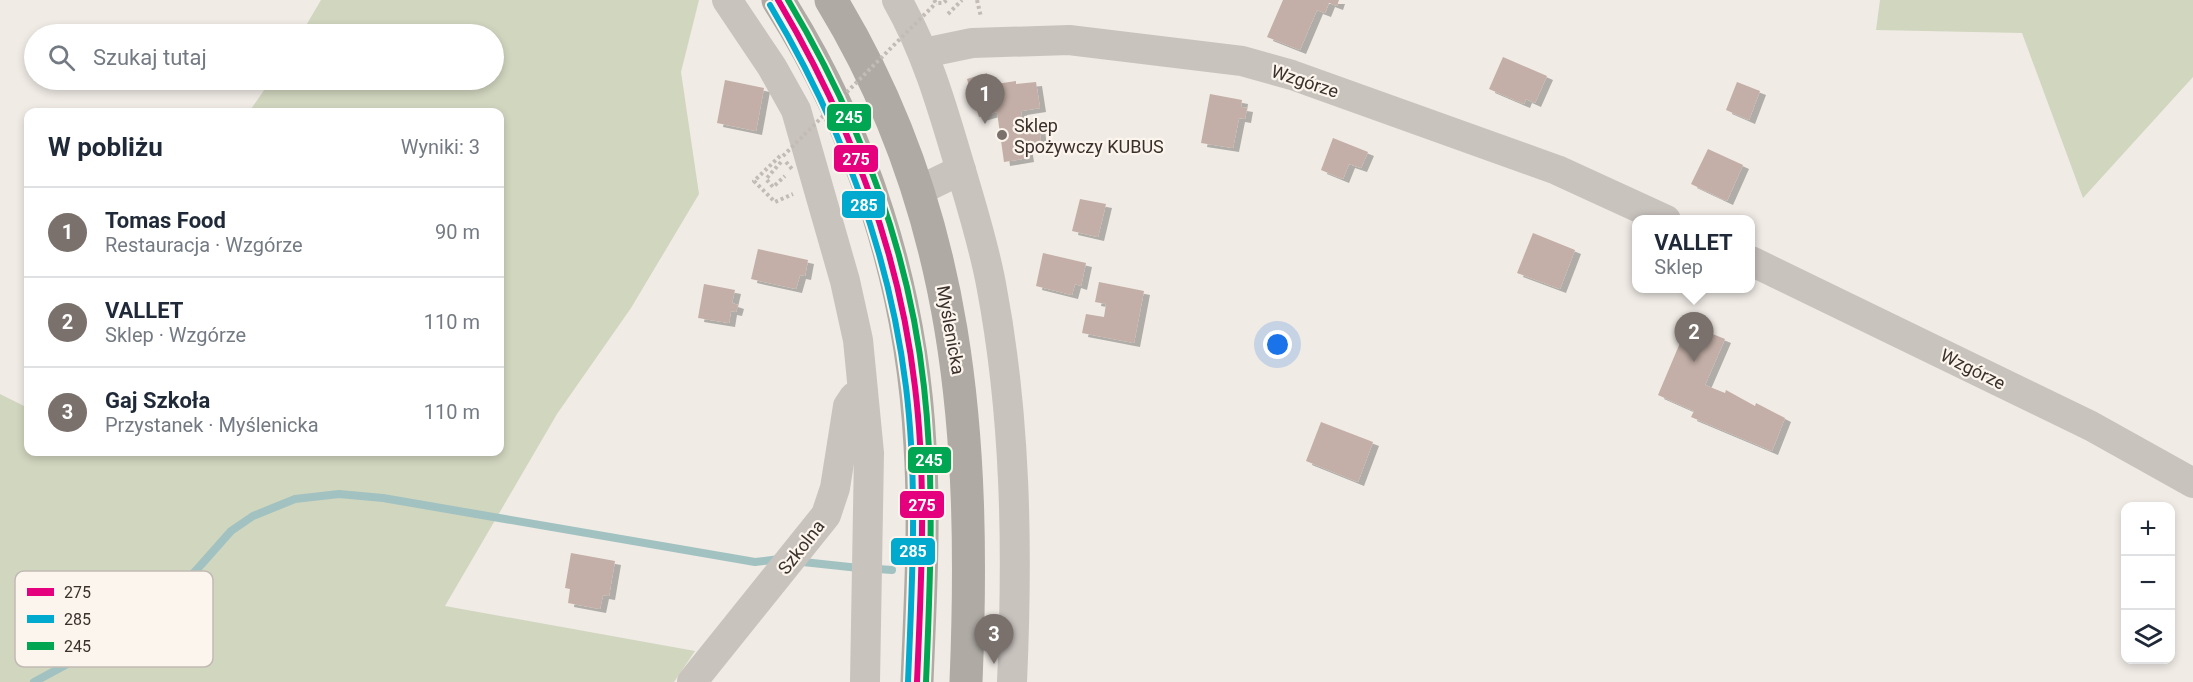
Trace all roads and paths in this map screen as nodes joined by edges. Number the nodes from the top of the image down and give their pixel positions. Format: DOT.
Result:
graph roads {
  1 [pos="727,0"];
  2 [pos="778,0"];
  3 [pos="831,0"];
  4 [pos="897,0"];
  5 [pos="947,0"];
  6 [pos="962,0"];
  7 [pos="935,2"];
  8 [pos="941,7"];
  9 [pos="948,14"];
  10 [pos="924,53"];
  11 [pos="783,156"];
  12 [pos="961,170"];
  13 [pos="779,180"];
  14 [pos="818,184"];
  15 [pos="918,191"];
  16 [pos="1657,215"];
  17 [pos="1755,263"];
  18 [pos="863,393"];
  19 [pos="2193,483"];
  20 [pos="692,682"];
  21 [pos="865,682"];
  22 [pos="917,682"];
  23 [pos="966,682"];
  24 [pos="1012,682"];
  1 -- 14 [label="street"];
  2 -- 22 [label="highway"];
  3 -- 15 [label="highway, Myślenicka"];
  4 -- 10 [label="street"];
  5 -- 7 [label="path"];
  5 -- 8 [label="path"];
  6 -- 9 [label="path"];
  7 -- 11 [label="path, bridge"];
  10 -- 12 [label="street"];
  10 -- 16 [label="street, Wzgórze"];
  11 -- 13 [label="path, bridge"];
  11 -- 14 [label="path"];
  12 -- 15 [label="street"];
  12 -- 24 [label="street"];
  14 -- 18 [label="street"];
  15 -- 23 [label="highway, Myślenicka"];
  17 -- 19 [label="street, Wzgórze"];
  18 -- 20 [label="street, Szkolna"];
  18 -- 21 [label="street"];
}
